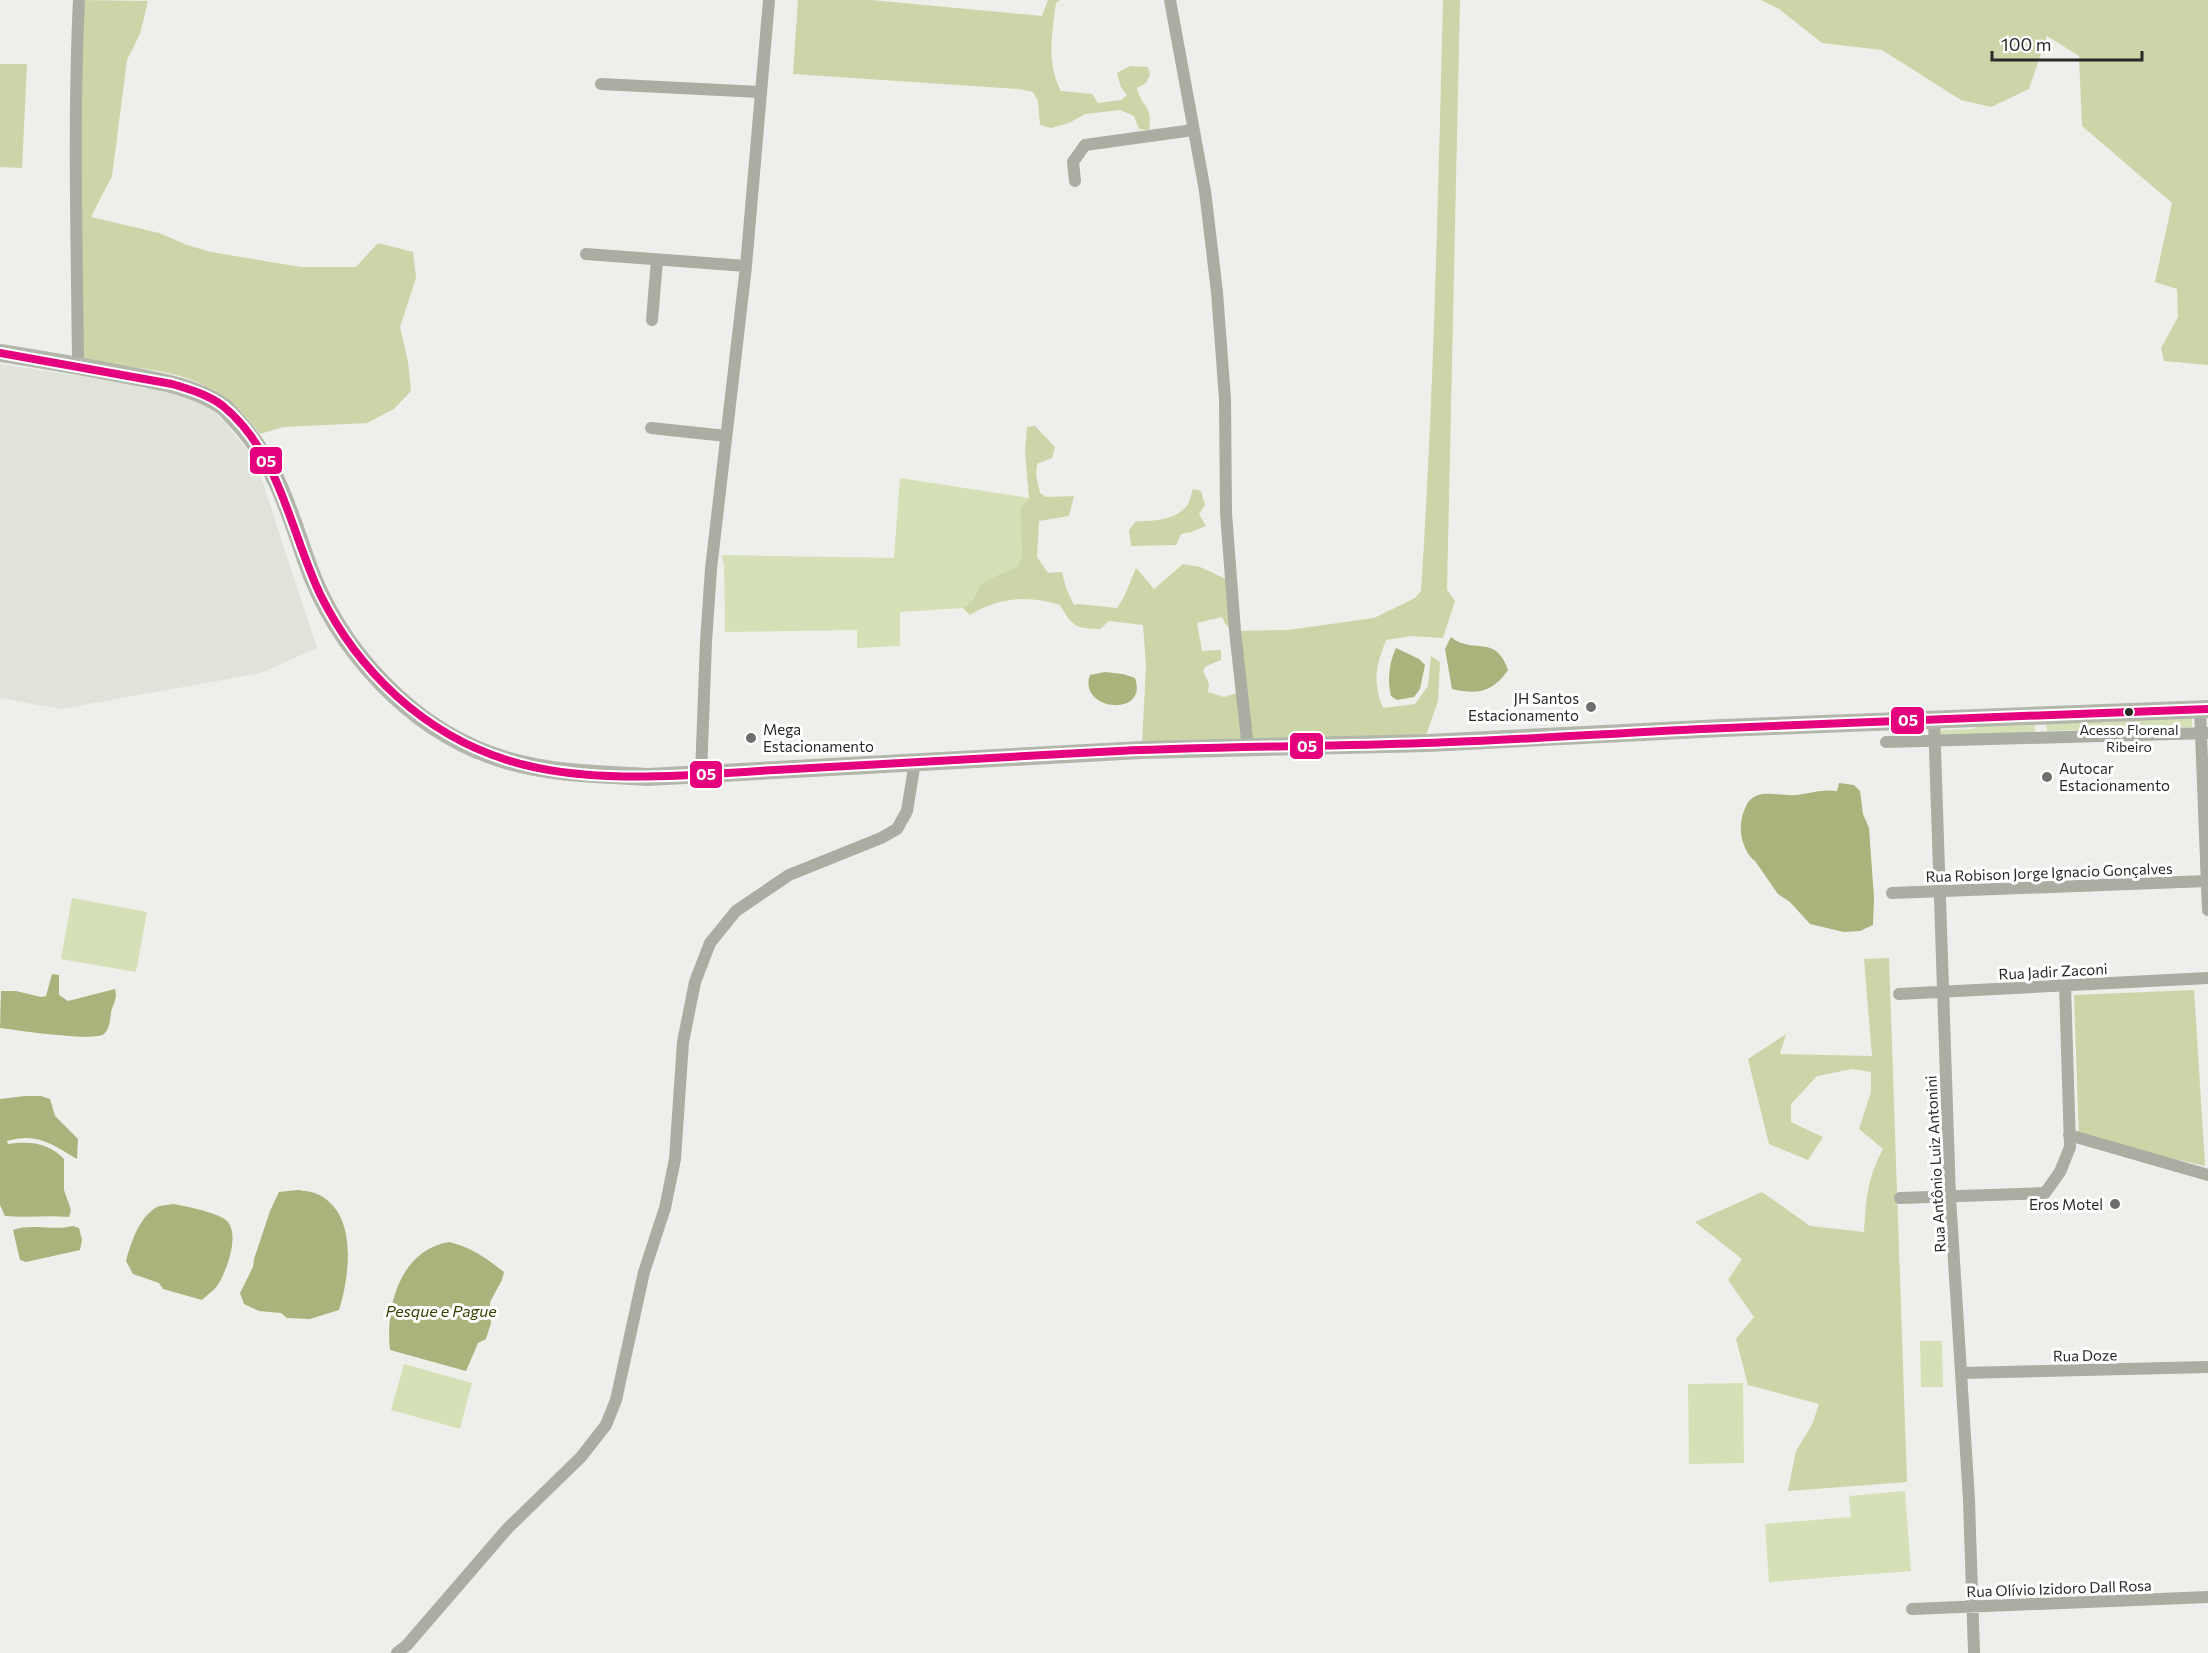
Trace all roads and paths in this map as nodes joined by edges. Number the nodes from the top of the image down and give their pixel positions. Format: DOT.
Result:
graph roads {
  1 [pos="79,0"];
  2 [pos="769,0"];
  3 [pos="1170,0"];
  4 [pos="601,84"];
  5 [pos="760,92"];
  6 [pos="1193,130"];
  7 [pos="1075,181"];
  8 [pos="586,254"];
  9 [pos="657,260"];
  10 [pos="746,266"];
  11 [pos="652,320"];
  12 [pos="0,353"];
  13 [pos="78,366"];
  14 [pos="651,428"];
  15 [pos="726,436"];
  16 [pos="2204,709"];
  17 [pos="1934,720"];
  18 [pos="2204,733"];
  19 [pos="1935,741"];
  20 [pos="1886,742"];
  21 [pos="1248,748"];
  22 [pos="915,762"];
  23 [pos="701,774"];
  24 [pos="2207,881"];
  25 [pos="1940,891"];
  26 [pos="1892,893"];
  27 [pos="2208,910"];
  28 [pos="2208,978"];
  29 [pos="2065,985"];
  30 [pos="1943,992"];
  31 [pos="1899,994"];
  32 [pos="2069,1135"];
  33 [pos="2208,1175"];
  34 [pos="1950,1197"];
  35 [pos="1900,1198"];
  36 [pos="2208,1367"];
  37 [pos="1962,1373"];
  38 [pos="2208,1597"];
  39 [pos="1973,1606"];
  40 [pos="1912,1609"];
  41 [pos="397,1653"];
  42 [pos="1974,1653"];
  1 -- 13 [label="street"];
  2 -- 5 [label="street"];
  3 -- 6 [label="street"];
  4 -- 5 [label="street"];
  5 -- 10 [label="street"];
  6 -- 7 [label="street"];
  6 -- 21 [label="street"];
  8 -- 9 [label="street"];
  9 -- 10 [label="street"];
  9 -- 11 [label="street"];
  10 -- 15 [label="street"];
  12 -- 13 [label="street"];
  13 -- 23 [label="street"];
  14 -- 15 [label="street"];
  15 -- 23 [label="street"];
  16 -- 17 [label="street"];
  16 -- 18 [label="street"];
  17 -- 19 [label="street, Rua Antônio Luiz Antonini"];
  17 -- 21 [label="street"];
  18 -- 19 [label="street"];
  18 -- 24 [label="street"];
  19 -- 20 [label="street"];
  19 -- 25 [label="street, Rua Antônio Luiz Antonini"];
  21 -- 22 [label="street"];
  22 -- 23 [label="street"];
  22 -- 41 [label="street"];
  24 -- 25 [label="street, Rua Robison Jorge Ignacio Gonçalves"];
  24 -- 27 [label="street"];
  25 -- 26 [label="street, Rua Robison Jorge Ignacio Gonçalves"];
  25 -- 30 [label="street, Rua Antônio Luiz Antonini"];
  28 -- 29 [label="street, Rua Jadir Zaconi"];
  29 -- 30 [label="street, Rua Jadir Zaconi"];
  29 -- 32 [label="street"];
  30 -- 31 [label="street, Rua Jadir Zaconi"];
  30 -- 34 [label="street, Rua Antônio Luiz Antonini"];
  32 -- 33 [label="street"];
  32 -- 34 [label="street"];
  34 -- 35 [label="street"];
  34 -- 37 [label="street, Rua Antônio Luiz Antonini"];
  36 -- 37 [label="street, Rua Doze"];
  37 -- 39 [label="street, Rua Antônio Luiz Antonini"];
  38 -- 39 [label="street, Rua Olívio Izidoro Dall Rosa"];
  39 -- 40 [label="street, Rua Olívio Izidoro Dall Rosa"];
  39 -- 42 [label="street, Rua Antônio Luiz Antonini"];
}
